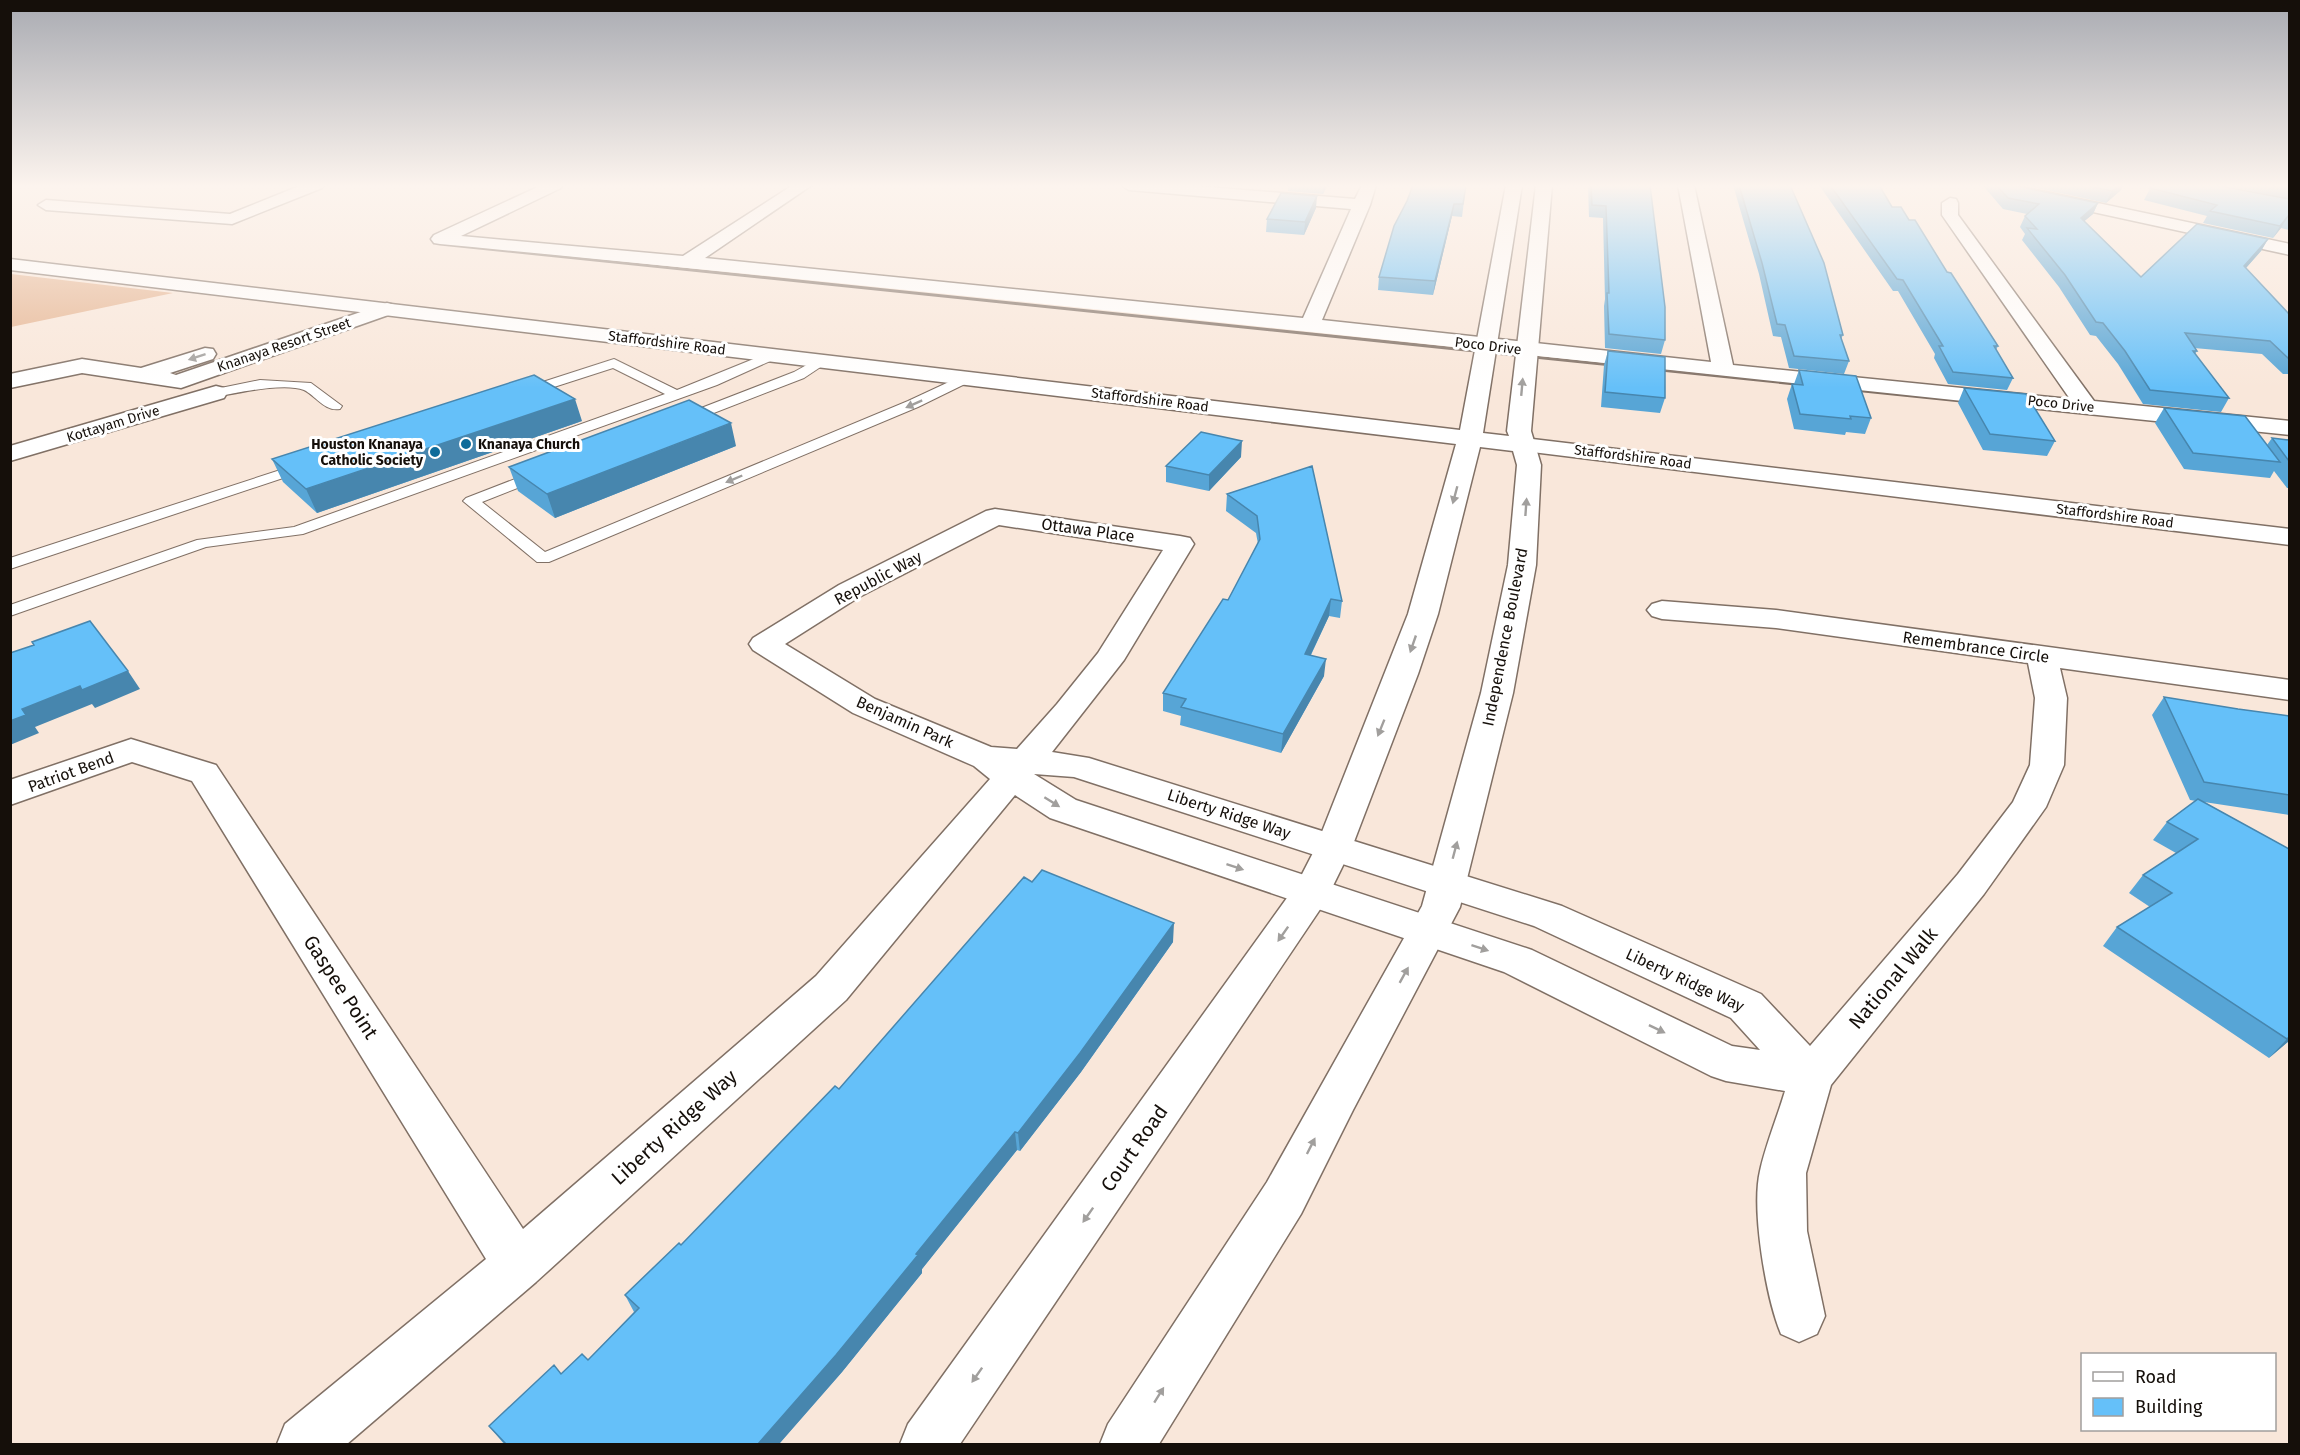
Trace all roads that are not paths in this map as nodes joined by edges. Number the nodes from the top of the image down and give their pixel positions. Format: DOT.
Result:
graph roads {
  1 [pos="589,253"];
  2 [pos="701,253"];
  3 [pos="1341,253"];
  4 [pos="1502,253"];
  5 [pos="1535,253"];
  6 [pos="1700,253"];
  7 [pos="1977,253"];
  8 [pos="687,262"];
  9 [pos="10,264"];
  10 [pos="352,305"];
  11 [pos="387,309"];
  12 [pos="1310,325"];
  13 [pos="1486,346"];
  14 [pos="1525,350"];
  15 [pos="773,356"];
  16 [pos="821,361"];
  17 [pos="1723,370"];
  18 [pos="146,374"];
  19 [pos="966,378"];
  20 [pos="10,381"];
  21 [pos="181,381"];
  22 [pos="216,393"];
  23 [pos="675,395"];
  24 [pos="513,396"];
  25 [pos="335,406"];
  26 [pos="2087,406"];
  27 [pos="668,426"];
  28 [pos="2289,428"];
  29 [pos="1470,438"];
  30 [pos="1524,445"];
  31 [pos="10,454"];
  32 [pos="323,459"];
  33 [pos="548,472"];
  34 [pos="995,517"];
  35 [pos="2289,537"];
  36 [pos="1180,544"];
  37 [pos="10,564"];
  38 [pos="1662,610"];
  39 [pos="10,611"];
  40 [pos="764,644"];
  41 [pos="2042,656"];
  42 [pos="2289,690"];
  43 [pos="131,750"];
  44 [pos="1008,765"];
  45 [pos="10,793"];
  46 [pos="1334,847"];
  47 [pos="1312,892"];
  48 [pos="1439,907"];
  49 [pos="1811,1077"];
  50 [pos="518,1265"];
  51 [pos="1799,1316"];
  52 [pos="305,1444"];
  53 [pos="928,1444"];
  54 [pos="1128,1444"];
  1 -- 8 [label="street, Poco Drive"];
  2 -- 8 [label="street"];
  3 -- 12 [label="street"];
  4 -- 13 [label="street"];
  5 -- 14 [label="street, Independence Boulevard"];
  6 -- 17 [label="street"];
  7 -- 26 [label="street"];
  8 -- 12 [label="street, Poco Drive"];
  9 -- 10 [label="street, Staffordshire Road"];
  10 -- 11 [label="street, Staffordshire Road"];
  10 -- 18 [label="street, Knanaya Resort Street, one-way"];
  11 -- 15 [label="street, Staffordshire Road"];
  11 -- 21 [label="street, Knanaya Resort Street"];
  12 -- 13 [label="street, Poco Drive"];
  13 -- 14 [label="street, Poco Drive"];
  13 -- 29 [label="street"];
  14 -- 17 [label="street, Poco Drive"];
  30 -- 14 [label="street, Independence Boulevard, one-way"];
  15 -- 16 [label="street, Staffordshire Road"];
  15 -- 23 [label="lane"];
  16 -- 19 [label="street, Staffordshire Road"];
  16 -- 27 [label="lane"];
  17 -- 26 [label="street, Poco Drive"];
  18 -- 20 [label="street"];
  18 -- 21 [label="street"];
  19 -- 29 [label="street, Staffordshire Road"];
  19 -- 33 [label="lane, one-way"];
  21 -- 22 [label="street"];
  22 -- 25 [label="lane"];
  22 -- 31 [label="street, Kottayam Drive"];
  23 -- 24 [label="lane"];
  23 -- 39 [label="lane"];
  26 -- 28 [label="street, Poco Drive"];
  29 -- 30 [label="street, Staffordshire Road"];
  29 -- 46 [label="street, one-way"];
  30 -- 35 [label="street, Staffordshire Road"];
  48 -- 30 [label="street, Independence Boulevard, one-way"];
  32 -- 37 [label="lane"];
  34 -- 36 [label="street, Ottawa Place"];
  34 -- 40 [label="street, Republic Way"];
  36 -- 44 [label="street, Liberty Ridge Way"];
  38 -- 41 [label="street, Remembrance Circle"];
  40 -- 44 [label="street, Benjamin Park"];
  41 -- 42 [label="street, Remembrance Circle"];
  41 -- 49 [label="street, National Walk"];
  43 -- 45 [label="street, Patriot Bend"];
  43 -- 50 [label="street, Gaspee Point"];
  44 -- 46 [label="street, Liberty Ridge Way"];
  44 -- 47 [label="street, Liberty Ridge Way, one-way"];
  44 -- 50 [label="street, Liberty Ridge Way"];
  46 -- 47 [label="street, Court Road"];
  46 -- 48 [label="street, Liberty Ridge Way"];
  47 -- 48 [label="street, Liberty Ridge Way"];
  47 -- 53 [label="street, Court Road, one-way"];
  48 -- 49 [label="street, Liberty Ridge Way, one-way"];
  48 -- 49 [label="street, Liberty Ridge Way"];
  54 -- 48 [label="street, one-way"];
  49 -- 51 [label="street, National Walk"];
  50 -- 52 [label="street, Liberty Ridge Way"];
}
